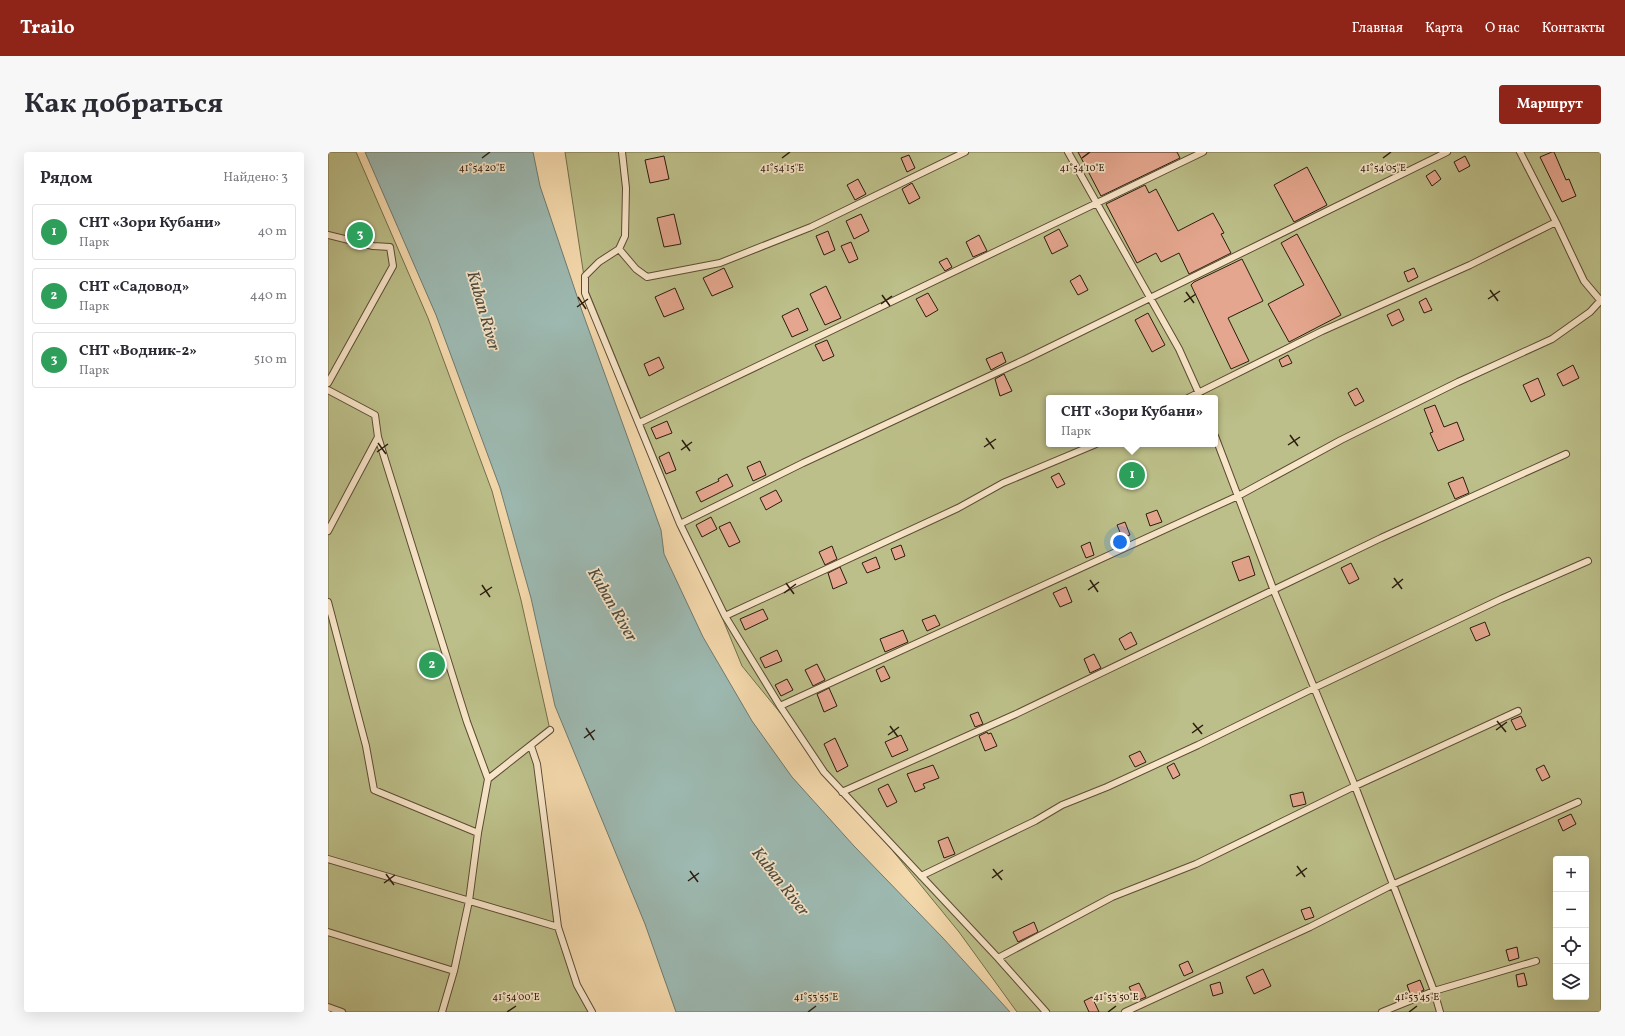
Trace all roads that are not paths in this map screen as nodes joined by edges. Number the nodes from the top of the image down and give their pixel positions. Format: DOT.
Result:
graph roads {
  1 [pos="622,152"];
  2 [pos="965,152"];
  3 [pos="1068,152"];
  4 [pos="1203,152"];
  5 [pos="1447,152"];
  6 [pos="1520,152"];
  7 [pos="1096,202"];
  8 [pos="1556,222"];
  9 [pos="328,234"];
  10 [pos="619,249"];
  11 [pos="1151,299"];
  12 [pos="1601,300"];
  13 [pos="328,383"];
  14 [pos="328,390"];
  15 [pos="1200,395"];
  16 [pos="639,423"];
  17 [pos="378,437"];
  18 [pos="1218,444"];
  19 [pos="1089,447"];
  20 [pos="1566,454"];
  21 [pos="1238,496"];
  22 [pos="680,524"];
  23 [pos="328,531"];
  24 [pos="1588,561"];
  25 [pos="1274,591"];
  26 [pos="328,602"];
  27 [pos="725,616"];
  28 [pos="1314,688"];
  29 [pos="780,706"];
  30 [pos="1518,710"];
  31 [pos="550,730"];
  32 [pos="531,746"];
  33 [pos="488,780"];
  34 [pos="1355,786"];
  35 [pos="842,792"];
  36 [pos="1578,802"];
  37 [pos="478,833"];
  38 [pos="328,859"];
  39 [pos="921,876"];
  40 [pos="1392,885"];
  41 [pos="469,901"];
  42 [pos="558,927"];
  43 [pos="328,932"];
  44 [pos="998,958"];
  45 [pos="1536,962"];
  46 [pos="454,971"];
  47 [pos="1434,991"];
  48 [pos="328,1007"];
  49 [pos="342,1012"];
  50 [pos="442,1012"];
  51 [pos="592,1012"];
  52 [pos="1046,1012"];
  53 [pos="1125,1012"];
  54 [pos="1382,1012"];
  55 [pos="1440,1012"];
  1 -- 10 [label="lane"];
  2 -- 10 [label="lane"];
  3 -- 7 [label="lane"];
  4 -- 7 [label="lane"];
  5 -- 11 [label="lane"];
  6 -- 8 [label="lane"];
  7 -- 11 [label="lane"];
  7 -- 16 [label="lane"];
  8 -- 12 [label="lane"];
  8 -- 15 [label="lane"];
  9 -- 13 [label="lane"];
  10 -- 16 [label="lane"];
  11 -- 15 [label="lane"];
  11 -- 22 [label="lane"];
  12 -- 21 [label="lane"];
  14 -- 17 [label="lane"];
  16 -- 22 [label="lane"];
  17 -- 23 [label="lane"];
  17 -- 33 [label="lane"];
  18 -- 21 [label="lane"];
  19 -- 27 [label="lane"];
  20 -- 25 [label="lane"];
  21 -- 25 [label="lane"];
  21 -- 29 [label="lane"];
  22 -- 27 [label="lane"];
  24 -- 28 [label="lane"];
  25 -- 28 [label="lane"];
  25 -- 35 [label="lane"];
  26 -- 37 [label="lane"];
  27 -- 29 [label="lane"];
  28 -- 34 [label="lane"];
  28 -- 39 [label="lane"];
  29 -- 35 [label="lane"];
  30 -- 34 [label="lane"];
  31 -- 32 [label="lane"];
  32 -- 33 [label="lane"];
  32 -- 42 [label="lane"];
  33 -- 37 [label="lane"];
  34 -- 40 [label="lane"];
  34 -- 44 [label="lane"];
  35 -- 39 [label="lane"];
  36 -- 40 [label="lane"];
  37 -- 41 [label="lane"];
  38 -- 41 [label="lane"];
  39 -- 44 [label="lane"];
  40 -- 47 [label="lane"];
  40 -- 53 [label="lane"];
  41 -- 42 [label="lane"];
  41 -- 46 [label="lane"];
  42 -- 51 [label="lane"];
  43 -- 46 [label="lane"];
  44 -- 52 [label="lane"];
  45 -- 47 [label="lane"];
  46 -- 50 [label="lane"];
  47 -- 54 [label="lane"];
  47 -- 55 [label="lane"];
  48 -- 49 [label="lane"];
}
